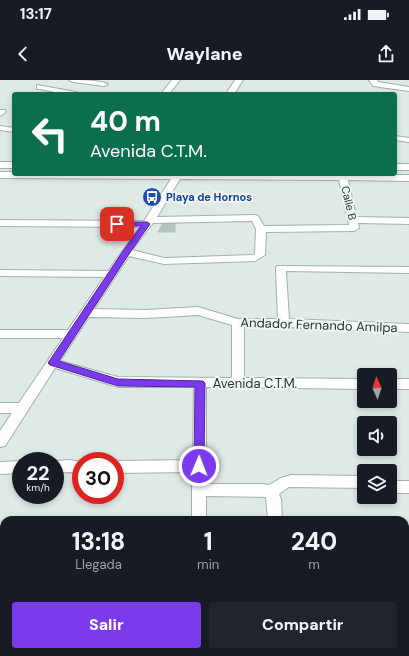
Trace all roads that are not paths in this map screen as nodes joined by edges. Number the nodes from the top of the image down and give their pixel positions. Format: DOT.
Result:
graph roads {
  1 [pos="73,80"];
  2 [pos="176,80"];
  3 [pos="239,80"];
  4 [pos="373,80"];
  5 [pos="104,84"];
  6 [pos="40,87"];
  7 [pos="409,89"];
  8 [pos="66,92"];
  9 [pos="167,92"];
  10 [pos="231,92"];
  11 [pos="0,128"];
  12 [pos="12,130"];
  13 [pos="397,138"];
  14 [pos="409,140"];
  15 [pos="0,165"];
  16 [pos="12,165"];
  17 [pos="397,167"];
  18 [pos="409,167"];
  19 [pos="0,175"];
  20 [pos="12,175"];
  21 [pos="177,176"];
  22 [pos="260,176"];
  23 [pos="343,177"];
  24 [pos="409,178"];
  25 [pos="409,221"];
  26 [pos="149,222"];
  27 [pos="0,223"];
  28 [pos="354,224"];
  29 [pos="261,228"];
  30 [pos="126,252"];
  31 [pos="409,270"];
  32 [pos="0,273"];
  33 [pos="112,274"];
  34 [pos="86,313"];
  35 [pos="238,323"];
  36 [pos="284,323"];
  37 [pos="409,328"];
  38 [pos="0,334"];
  39 [pos="72,334"];
  40 [pos="53,363"];
  41 [pos="200,383"];
  42 [pos="238,384"];
  43 [pos="357,384"];
  44 [pos="397,384"];
  45 [pos="409,384"];
  46 [pos="0,408"];
  47 [pos="23,408"];
  48 [pos="0,442"];
  49 [pos="199,466"];
  50 [pos="0,468"];
  51 [pos="12,468"];
  52 [pos="124,468"];
  53 [pos="357,482"];
  54 [pos="397,487"];
  55 [pos="409,487"];
  56 [pos="199,490"];
  57 [pos="271,492"];
  58 [pos="199,516"];
  59 [pos="275,516"];
  1 -- 5 [label="street"];
  2 -- 9 [label="street"];
  3 -- 10 [label="street"];
  4 -- 7 [label="street"];
  6 -- 8 [label="street"];
  11 -- 12 [label="street"];
  13 -- 14 [label="street"];
  15 -- 16 [label="street"];
  17 -- 18 [label="street"];
  19 -- 20 [label="street"];
  21 -- 26 [label="street"];
  22 -- 23 [label="street"];
  23 -- 24 [label="street"];
  23 -- 28 [label="street, Calle B"];
  25 -- 28 [label="street"];
  26 -- 27 [label="street"];
  26 -- 29 [label="street"];
  26 -- 30 [label="street"];
  28 -- 29 [label="street"];
  29 -- 30 [label="street"];
  30 -- 33 [label="street"];
  31 -- 36 [label="street"];
  32 -- 33 [label="street"];
  33 -- 34 [label="street"];
  34 -- 35 [label="street, Andador Fernando Amilpa"];
  34 -- 39 [label="street"];
  35 -- 36 [label="street, Andador Fernando Amilpa"];
  35 -- 42 [label="street"];
  36 -- 37 [label="street, Andador Fernando Amilpa"];
  38 -- 39 [label="street"];
  39 -- 40 [label="street"];
  40 -- 41 [label="street, Avenida C.T.M."];
  40 -- 47 [label="street"];
  41 -- 42 [label="street, Avenida C.T.M."];
  41 -- 49 [label="street"];
  42 -- 43 [label="street, Avenida C.T.M."];
  44 -- 45 [label="street"];
  46 -- 47 [label="street"];
  47 -- 48 [label="street"];
  49 -- 52 [label="street"];
  49 -- 56 [label="street"];
  50 -- 51 [label="street"];
  53 -- 57 [label="street"];
  54 -- 55 [label="street"];
  56 -- 57 [label="street"];
  56 -- 58 [label="street"];
  57 -- 59 [label="street"];
}
